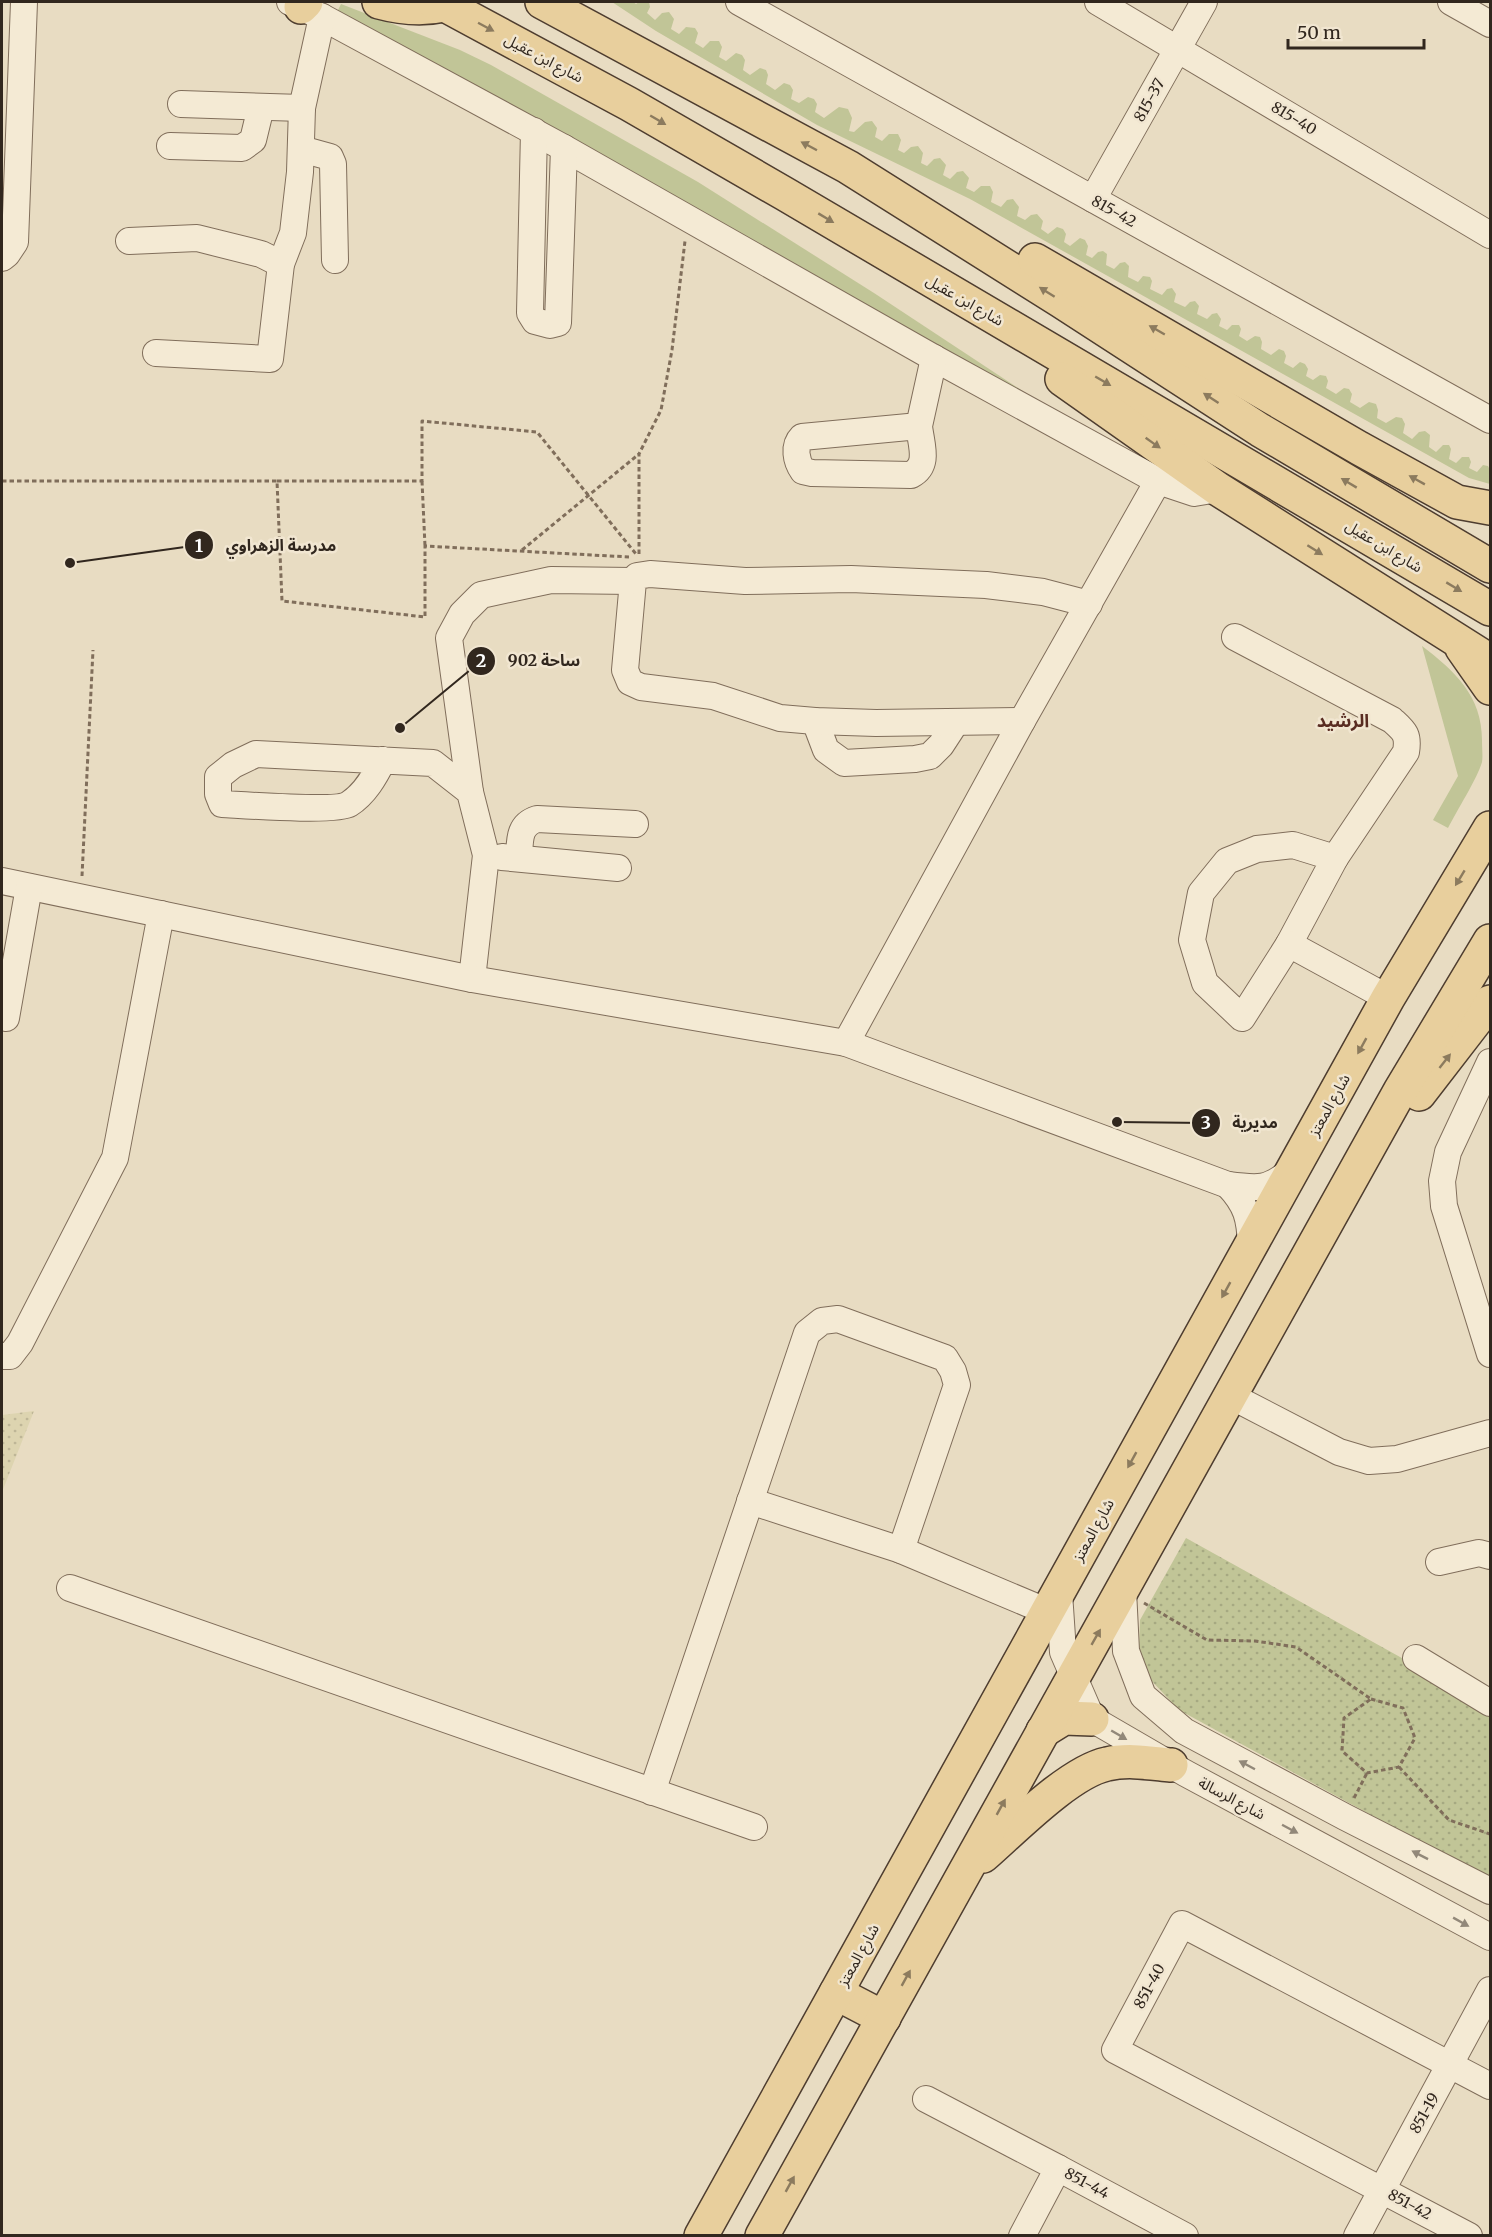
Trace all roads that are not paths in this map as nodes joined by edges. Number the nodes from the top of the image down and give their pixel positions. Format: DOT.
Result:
graph roads {
  1 [pos="24,2"];
  2 [pos="379,2"];
  3 [pos="542,2"];
  4 [pos="581,2"];
  5 [pos="738,2"];
  6 [pos="1098,2"];
  7 [pos="1204,2"];
  8 [pos="1451,2"];
  9 [pos="440,3"];
  10 [pos="304,6"];
  11 [pos="1491,24"];
  12 [pos="625,47"];
  13 [pos="1178,49"];
  14 [pos="182,104"];
  15 [pos="261,107"];
  16 [pos="302,108"];
  17 [pos="534,131"];
  18 [pos="170,146"];
  19 [pos="564,147"];
  20 [pos="301,149"];
  21 [pos="848,167"];
  22 [pos="1093,199"];
  23 [pos="532,201"];
  24 [pos="562,203"];
  25 [pos="1491,235"];
  26 [pos="129,241"];
  27 [pos="2,258"];
  28 [pos="335,260"];
  29 [pos="281,264"];
  30 [pos="936,284"];
  31 [pos="156,353"];
  32 [pos="934,358"];
  33 [pos="1491,420"];
  34 [pos="919,426"];
  35 [pos="1158,481"];
  36 [pos="1218,489"];
  37 [pos="1457,502"];
  38 [pos="1491,508"];
  39 [pos="1491,521"];
  40 [pos="1491,566"];
  41 [pos="636,569"];
  42 [pos="1089,604"];
  43 [pos="1491,609"];
  44 [pos="1453,637"];
  45 [pos="1234,638"];
  46 [pos="1491,648"];
  47 [pos="1491,661"];
  48 [pos="1491,688"];
  49 [pos="1022,721"];
  50 [pos="815,722"];
  51 [pos="956,722"];
  52 [pos="383,760"];
  53 [pos="470,792"];
  54 [pos="635,824"];
  55 [pos="1488,827"];
  56 [pos="486,855"];
  57 [pos="519,858"];
  58 [pos="1335,858"];
  59 [pos="618,868"];
  60 [pos="2,881"];
  61 [pos="29,887"];
  62 [pos="161,914"];
  63 [pos="1491,941"];
  64 [pos="1289,944"];
  65 [pos="472,979"];
  66 [pos="1388,998"];
  67 [pos="1491,1002"];
  68 [pos="6,1018"];
  69 [pos="846,1043"];
  70 [pos="1491,1062"];
  71 [pos="1294,1168"];
  72 [pos="1228,1185"];
  73 [pos="1345,1191"];
  74 [pos="1251,1245"];
  75 [pos="1491,1354"];
  76 [pos="2,1356"];
  77 [pos="1231,1395"];
  78 [pos="1491,1433"];
  79 [pos="750,1501"];
  80 [pos="901,1550"];
  81 [pos="1491,1556"];
  82 [pos="1439,1562"];
  83 [pos="70,1588"];
  84 [pos="1123,1590"];
  85 [pos="1053,1603"];
  86 [pos="1416,1658"];
  87 [pos="1073,1678"];
  88 [pos="1491,1703"];
  89 [pos="1092,1719"];
  90 [pos="1043,1731"];
  91 [pos="1171,1765"];
  92 [pos="652,1792"];
  93 [pos="754,1827"];
  94 [pos="1370,1830"];
  95 [pos="1352,1862"];
  96 [pos="965,1871"];
  97 [pos="1491,1891"];
  98 [pos="1491,1937"];
  99 [pos="1491,1990"];
  100 [pos="837,1994"];
  101 [pos="884,2018"];
  102 [pos="1450,2065"];
  103 [pos="1491,2086"];
  104 [pos="926,2099"];
  105 [pos="1058,2168"];
  106 [pos="1382,2190"];
  107 [pos="701,2235"];
  108 [pos="762,2235"];
  109 [pos="1022,2235"];
  110 [pos="1185,2235"];
  111 [pos="1357,2235"];
  112 [pos="1469,2235"];
  1 -- 27 [label="street"];
  2 -- 9 [label="main road"];
  3 -- 12 [label="main road"];
  4 -- 12 [label="main road"];
  5 -- 22 [label="street, 815-42"];
  6 -- 13 [label="street, 815-40"];
  7 -- 13 [label="street, 815-37"];
  8 -- 11 [label="street"];
  9 -- 30 [label="main road, شارع ابن عقيل, one-way"];
  10 -- 16 [label="street"];
  10 -- 17 [label="street"];
  21 -- 12 [label="main road, one-way"];
  13 -- 22 [label="street, 815-37"];
  13 -- 25 [label="street, 815-40"];
  14 -- 15 [label="street"];
  15 -- 16 [label="street"];
  15 -- 18 [label="street"];
  16 -- 20 [label="street"];
  17 -- 19 [label="street"];
  17 -- 23 [label="street"];
  19 -- 24 [label="street"];
  19 -- 32 [label="street"];
  20 -- 28 [label="street"];
  20 -- 29 [label="street"];
  37 -- 21 [label="main road, one-way"];
  40 -- 21 [label="main road, one-way"];
  22 -- 33 [label="street, 815-42"];
  23 -- 24 [label="street"];
  23 -- 24 [label="street"];
  26 -- 29 [label="street"];
  29 -- 31 [label="street"];
  30 -- 36 [label="main road, one-way"];
  30 -- 43 [label="main road, شارع ابن عقيل, one-way"];
  32 -- 34 [label="street"];
  32 -- 35 [label="street"];
  35 -- 36 [label="street"];
  35 -- 42 [label="street"];
  36 -- 44 [label="main road, one-way"];
  37 -- 38 [label="main road"];
  37 -- 39 [label="main road"];
  41 -- 42 [label="street"];
  41 -- 50 [label="street"];
  41 -- 53 [label="street"];
  42 -- 49 [label="street"];
  44 -- 46 [label="main road"];
  44 -- 47 [label="main road"];
  44 -- 48 [label="main road"];
  45 -- 58 [label="street"];
  49 -- 51 [label="street"];
  49 -- 69 [label="street"];
  50 -- 51 [label="street"];
  50 -- 51 [label="street"];
  52 -- 52 [label="street"];
  52 -- 53 [label="street"];
  53 -- 56 [label="street"];
  54 -- 57 [label="street"];
  55 -- 66 [label="main road, شارع المعتز, one-way"];
  56 -- 57 [label="street"];
  56 -- 65 [label="street"];
  57 -- 59 [label="street"];
  58 -- 64 [label="street"];
  58 -- 64 [label="street"];
  60 -- 61 [label="street"];
  61 -- 62 [label="street"];
  61 -- 68 [label="street"];
  62 -- 65 [label="street"];
  62 -- 76 [label="street"];
  63 -- 73 [label="main road"];
  64 -- 66 [label="street"];
  65 -- 69 [label="street"];
  66 -- 71 [label="main road, شارع المعتز, one-way"];
  73 -- 67 [label="main road, one-way"];
  69 -- 72 [label="street"];
  70 -- 75 [label="street"];
  71 -- 72 [label="street"];
  71 -- 74 [label="main road, شارع المعتز"];
  72 -- 74 [label="street"];
  73 -- 77 [label="main road"];
  74 -- 85 [label="main road, شارع المعتز, one-way"];
  77 -- 78 [label="street"];
  77 -- 84 [label="main road"];
  79 -- 80 [label="street"];
  79 -- 80 [label="street"];
  79 -- 92 [label="street"];
  80 -- 85 [label="street"];
  81 -- 82 [label="street"];
  83 -- 92 [label="street"];
  87 -- 84 [label="main road, one-way"];
  94 -- 84 [label="street, one-way"];
  85 -- 87 [label="street"];
  85 -- 100 [label="main road, شارع المعتز"];
  86 -- 88 [label="street"];
  87 -- 89 [label="street"];
  87 -- 90 [label="main road"];
  89 -- 90 [label="main road"];
  89 -- 91 [label="street, شارع الرسالة, one-way"];
  96 -- 90 [label="main road, one-way"];
  91 -- 95 [label="street, شارع الرسالة, one-way"];
  91 -- 96 [label="main road"];
  92 -- 93 [label="street"];
  94 -- 95 [label="street"];
  97 -- 94 [label="street, one-way"];
  95 -- 98 [label="street, شارع الرسالة, one-way"];
  101 -- 96 [label="main road, one-way"];
  99 -- 102 [label="street, 851-19"];
  100 -- 101 [label="main road"];
  100 -- 107 [label="main road, شارع المعتز"];
  108 -- 101 [label="main road, one-way"];
  102 -- 103 [label="street"];
  102 -- 106 [label="street, 851-19"];
  102 -- 106 [label="street, 851-40"];
  104 -- 105 [label="street"];
  105 -- 109 [label="street, 851-44"];
  105 -- 110 [label="street, 851-44"];
  106 -- 111 [label="street, 851-19"];
  106 -- 112 [label="street, 851-42"];
}
